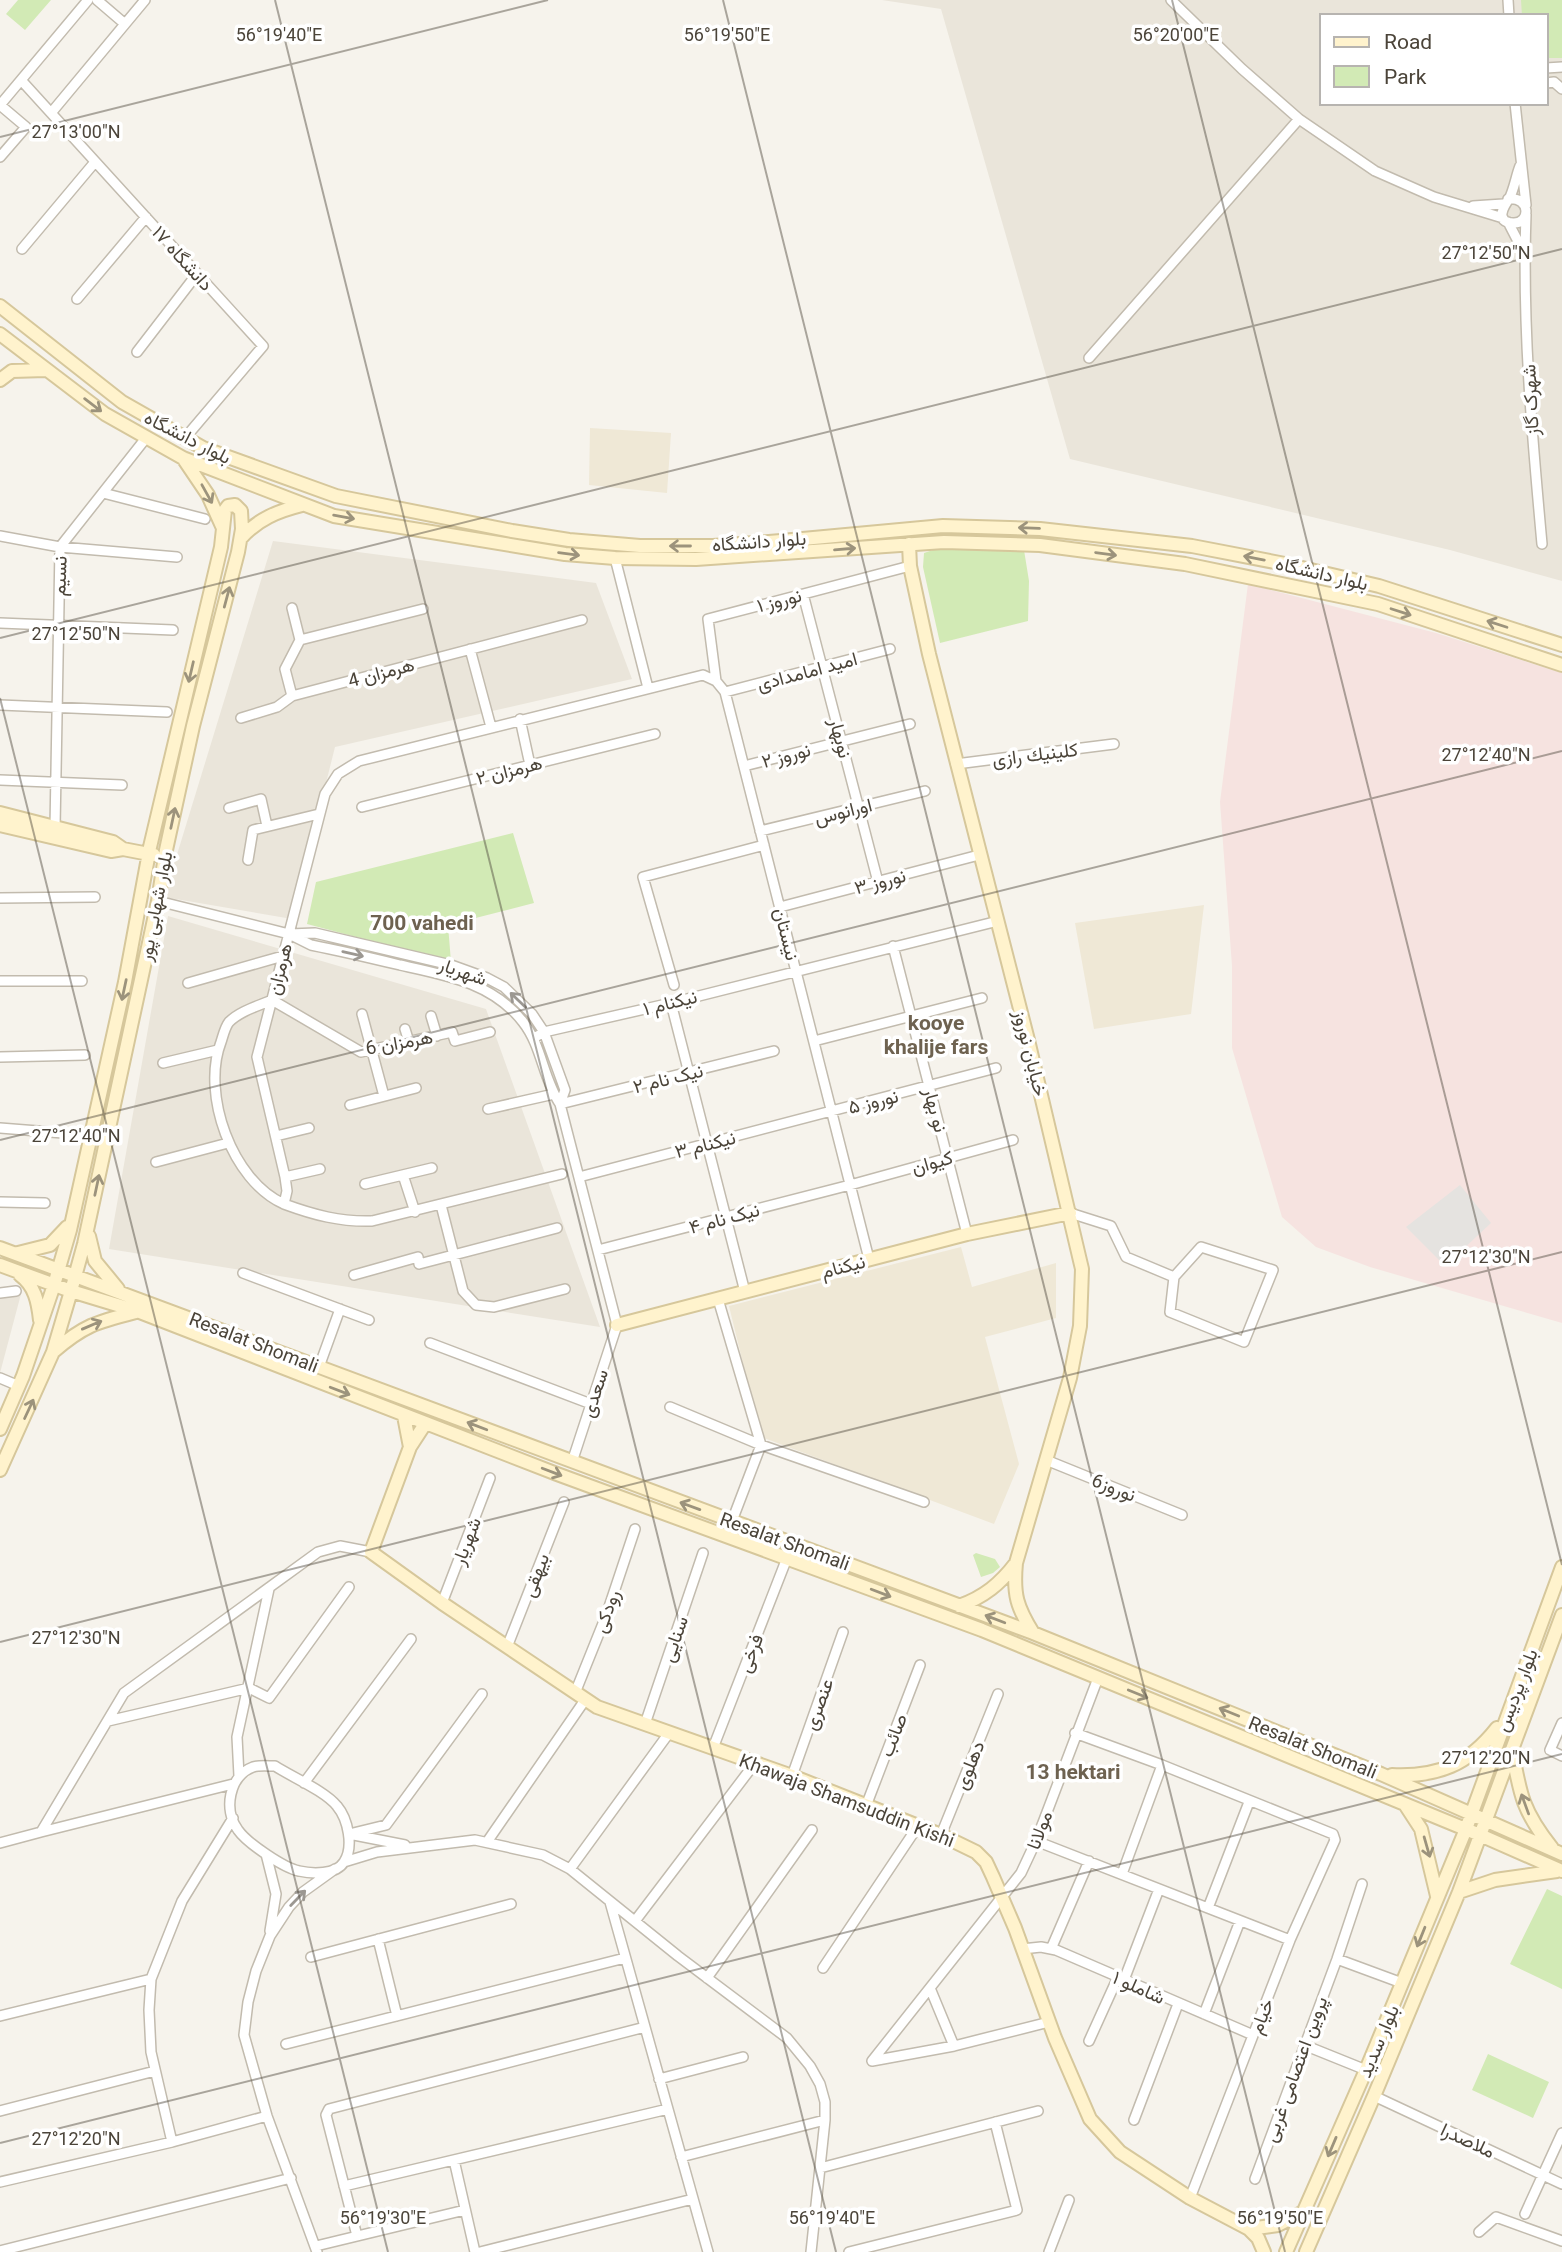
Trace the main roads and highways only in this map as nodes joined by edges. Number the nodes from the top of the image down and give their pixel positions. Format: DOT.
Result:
graph roads {
  1 [pos="0,306"];
  2 [pos="0,334"];
  3 [pos="70,362"];
  4 [pos="0,363"];
  5 [pos="51,374"];
  6 [pos="1,379"];
  7 [pos="183,458"];
  8 [pos="302,505"];
  9 [pos="223,534"];
  10 [pos="240,538"];
  11 [pos="909,544"];
  12 [pos="1562,645"];
  13 [pos="1562,665"];
  14 [pos="0,813"];
  15 [pos="0,823"];
  16 [pos="123,849"];
  17 [pos="149,855"];
  18 [pos="165,856"];
  19 [pos="141,899"];
  20 [pos="158,901"];
  21 [pos="1070,1213"];
  22 [pos="72,1217"];
  23 [pos="88,1228"];
  24 [pos="0,1248"];
  25 [pos="15,1253"];
  26 [pos="0,1265"];
  27 [pos="59,1269"];
  28 [pos="14,1270"];
  29 [pos="76,1275"];
  30 [pos="54,1285"];
  31 [pos="71,1291"];
  32 [pos="120,1292"];
  33 [pos="137,1311"];
  34 [pos="40,1325"];
  35 [pos="617,1325"];
  36 [pos="53,1352"];
  37 [pos="319,1367"];
  38 [pos="314,1381"];
  39 [pos="404,1416"];
  40 [pos="425,1424"];
  41 [pos="0,1429"];
  42 [pos="410,1447"];
  43 [pos="0,1470"];
  44 [pos="1016,1563"];
  45 [pos="1562,1566"];
  46 [pos="959,1606"];
  47 [pos="1562,1615"];
  48 [pos="1033,1633"];
  49 [pos="1513,1697"];
  50 [pos="1529,1705"];
  51 [pos="1504,1720"];
  52 [pos="1512,1750"];
  53 [pos="1381,1774"];
  54 [pos="1438,1799"];
  55 [pos="1404,1804"];
  56 [pos="1472,1813"];
  57 [pos="1431,1815"];
  58 [pos="1485,1820"];
  59 [pos="1466,1829"];
  60 [pos="1480,1835"];
  61 [pos="1528,1840"];
  62 [pos="1522,1853"];
  63 [pos="1558,1853"];
  64 [pos="1450,1866"];
  65 [pos="1561,1871"];
  66 [pos="1466,1873"];
  67 [pos="1459,1892"];
  68 [pos="1437,1896"];
  69 [pos="1305,2211"];
  70 [pos="1249,2229"];
  71 [pos="1264,2252"];
  72 [pos="1286,2252"];
  73 [pos="1306,2252"];
  1 -- 3 [label="main road, بلوار دانشگاه"];
  2 -- 5 [label="main road, بلوار دانشگاه"];
  3 -- 5 [label="main road"];
  12 -- 3 [label="main road, بلوار دانشگاه, one-way"];
  4 -- 6 [label="main road"];
  5 -- 6 [label="main road"];
  5 -- 7 [label="main road, بلوار دانشگاه, one-way"];
  7 -- 8 [label="main road, بلوار دانشگاه"];
  7 -- 9 [label="main road, one-way"];
  8 -- 10 [label="main road"];
  8 -- 11 [label="main road, بلوار دانشگاه, one-way"];
  9 -- 10 [label="main road, بلوار شهابی پور"];
  9 -- 17 [label="main road, بلوار شهابی پور, one-way"];
  18 -- 10 [label="main road, بلوار شهابی پور, one-way"];
  11 -- 13 [label="main road, بلوار دانشگاه, one-way"];
  11 -- 21 [label="main road, خیابان نوروز"];
  14 -- 15 [label="main road"];
  14 -- 16 [label="main road"];
  15 -- 16 [label="main road"];
  16 -- 17 [label="main road"];
  17 -- 18 [label="main road"];
  17 -- 19 [label="main road, بلوار شهابی پور"];
  18 -- 20 [label="main road, بلوار شهابی پور"];
  19 -- 20 [label="main road"];
  19 -- 22 [label="main road, بلوار شهابی پور, one-way"];
  23 -- 20 [label="main road, بلوار شهابی پور, one-way"];
  21 -- 35 [label="main road, نیکنام"];
  21 -- 44 [label="main road, خیابان نوروز"];
  22 -- 25 [label="main road"];
  22 -- 27 [label="main road, بلوار شهابی پور"];
  23 -- 29 [label="main road, بلوار شهابی پور"];
  23 -- 32 [label="main road"];
  24 -- 25 [label="main road, Resalat Shomali"];
  25 -- 27 [label="main road, Resalat Shomali"];
  26 -- 28 [label="main road, Resalat Shomali"];
  27 -- 29 [label="main road, Resalat Shomali"];
  27 -- 30 [label="main road, بلوار شهابی پور"];
  28 -- 30 [label="main road, Resalat Shomali"];
  28 -- 34 [label="main road"];
  29 -- 31 [label="main road, بلوار شهابی پور"];
  29 -- 32 [label="main road, Resalat Shomali"];
  30 -- 31 [label="main road, Resalat Shomali"];
  30 -- 34 [label="main road, بلوار شهابی پور"];
  31 -- 33 [label="main road, Resalat Shomali"];
  31 -- 36 [label="main road, بلوار شهابی پور"];
  32 -- 37 [label="main road, Resalat Shomali"];
  36 -- 33 [label="main road, one-way"];
  33 -- 38 [label="main road, Resalat Shomali"];
  34 -- 41 [label="main road, بلوار شهابی پور"];
  43 -- 36 [label="main road, بلوار شهابی پور, one-way"];
  37 -- 38 [label="main road"];
  46 -- 37 [label="main road, Resalat Shomali, one-way"];
  38 -- 39 [label="main road, Resalat Shomali, one-way"];
  39 -- 40 [label="main road, Resalat Shomali"];
  39 -- 42 [label="main road"];
  40 -- 42 [label="main road"];
  40 -- 55 [label="main road, Resalat Shomali, one-way"];
  42 -- 70 [label="main road, Khawaja Shamsuddin Kishi"];
  44 -- 46 [label="main road, خیابان نوروز"];
  44 -- 48 [label="main road, خیابان نوروز"];
  45 -- 49 [label="main road, بلوار پردیس"];
  48 -- 46 [label="main road, Resalat Shomali, one-way"];
  47 -- 50 [label="main road, بلوار پردیس"];
  53 -- 48 [label="main road, Resalat Shomali, one-way"];
  49 -- 50 [label="main road"];
  49 -- 51 [label="main road, بلوار پردیس"];
  50 -- 52 [label="main road, بلوار پردیس"];
  51 -- 53 [label="main road"];
  51 -- 56 [label="main road, بلوار پردیس"];
  52 -- 58 [label="main road, بلوار پردیس"];
  63 -- 52 [label="main road, one-way"];
  53 -- 54 [label="main road, Resalat Shomali"];
  54 -- 56 [label="main road, Resalat Shomali"];
  54 -- 57 [label="main road"];
  55 -- 57 [label="main road, Resalat Shomali"];
  55 -- 68 [label="main road, one-way"];
  56 -- 58 [label="main road, Resalat Shomali"];
  56 -- 59 [label="main road, بلوار پردیس"];
  57 -- 59 [label="main road, Resalat Shomali"];
  58 -- 60 [label="main road, بلوار پردیس"];
  58 -- 61 [label="main road, Resalat Shomali"];
  59 -- 60 [label="main road, Resalat Shomali"];
  59 -- 64 [label="main road, بلوار سدید"];
  60 -- 62 [label="main road, Resalat Shomali"];
  60 -- 66 [label="main road, بلوار سدید"];
  61 -- 62 [label="main road"];
  61 -- 63 [label="main road, Resalat Shomali"];
  62 -- 65 [label="main road, Resalat Shomali"];
  64 -- 66 [label="main road"];
  64 -- 68 [label="main road, بلوار سدید"];
  65 -- 67 [label="main road"];
  66 -- 67 [label="main road, بلوار سدید"];
  67 -- 73 [label="main road, بلوار سدید"];
  68 -- 69 [label="main road, بلوار سدید, one-way"];
  69 -- 70 [label="main road"];
  69 -- 72 [label="main road, بلوار سدید"];
  70 -- 71 [label="main road, Khawaja Shamsuddin Kishi"];
}
